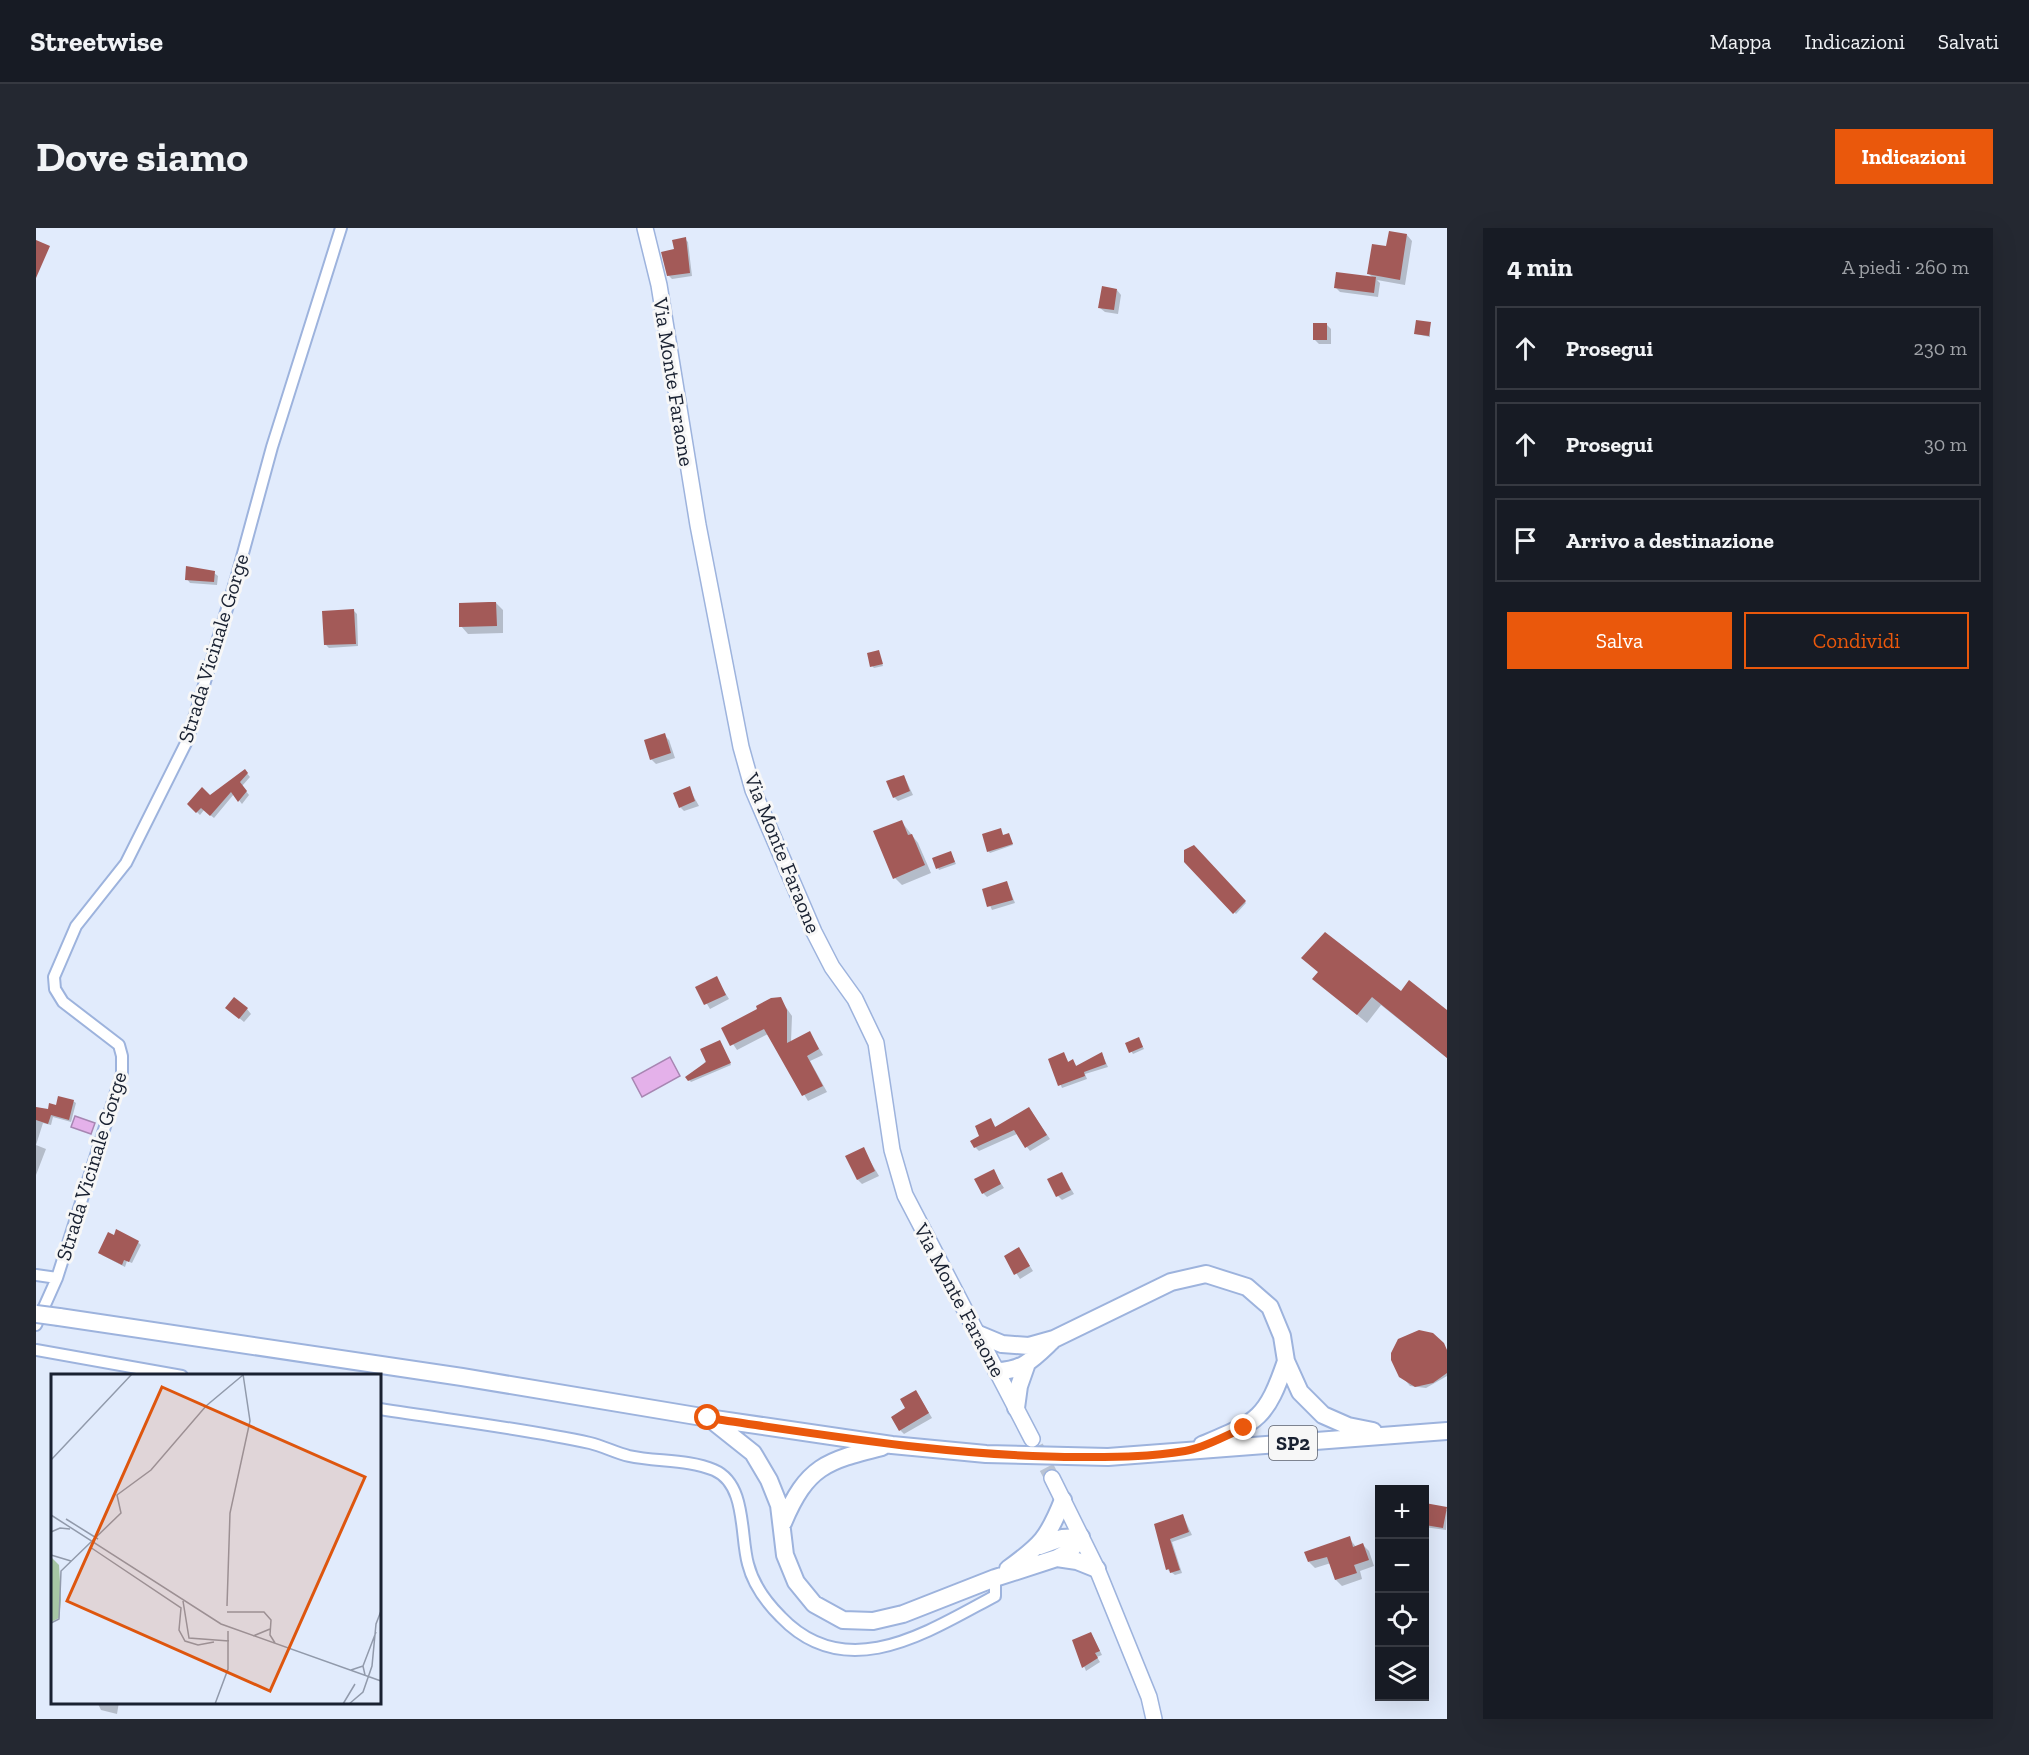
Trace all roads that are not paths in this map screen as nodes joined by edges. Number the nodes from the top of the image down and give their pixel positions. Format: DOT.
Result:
graph roads {
  1 [pos="341,228"];
  2 [pos="645,228"];
  3 [pos="36,1275"];
  4 [pos="57,1278"];
  5 [pos="36,1314"];
  6 [pos="36,1325"];
  7 [pos="978,1334"];
  8 [pos="1054,1339"];
  9 [pos="1029,1346"];
  10 [pos="36,1350"];
  11 [pos="1286,1361"];
  12 [pos="1026,1365"];
  13 [pos="997,1371"];
  14 [pos="171,1374"];
  15 [pos="1016,1408"];
  16 [pos="381,1409"];
  17 [pos="708,1418"];
  18 [pos="1447,1431"];
  19 [pos="1398,1435"];
  20 [pos="1032,1439"];
  21 [pos="892,1445"];
  22 [pos="1187,1451"];
  23 [pos="1052,1479"];
  24 [pos="1062,1500"];
  25 [pos="783,1522"];
  26 [pos="1081,1537"];
  27 [pos="1040,1546"];
  28 [pos="1057,1558"];
  29 [pos="1097,1569"];
  30 [pos="995,1578"];
  31 [pos="1154,1719"];
  1 -- 4 [label="street, Strada Vicinale Gorge"];
  2 -- 7 [label="street, Via Monte Faraone"];
  3 -- 4 [label="street"];
  4 -- 6 [label="street, Strada Vicinale Gorge"];
  5 -- 17 [label="main road, SP2, bridge"];
  7 -- 9 [label="main road"];
  7 -- 13 [label="street, Via Monte Faraone"];
  8 -- 9 [label="main road"];
  8 -- 11 [label="main road"];
  8 -- 12 [label="main road"];
  9 -- 13 [label="main road"];
  10 -- 14 [label="street"];
  11 -- 19 [label="main road"];
  11 -- 22 [label="main road"];
  12 -- 13 [label="main road"];
  12 -- 15 [label="main road"];
  13 -- 15 [label="street, Via Monte Faraone"];
  15 -- 20 [label="street, Via Monte Faraone"];
  16 -- 30 [label="street"];
  17 -- 21 [label="main road, SP2"];
  17 -- 25 [label="main road"];
  18 -- 19 [label="main road, SP2"];
  19 -- 22 [label="main road, SP2"];
  21 -- 22 [label="main road, SP2"];
  21 -- 25 [label="main road"];
  23 -- 24 [label="street"];
  24 -- 26 [label="street"];
  24 -- 27 [label="main road"];
  25 -- 30 [label="main road"];
  26 -- 27 [label="main road"];
  26 -- 28 [label="main road"];
  26 -- 29 [label="street"];
  27 -- 30 [label="main road"];
  28 -- 29 [label="main road"];
  28 -- 30 [label="main road"];
  29 -- 31 [label="street"];
}
